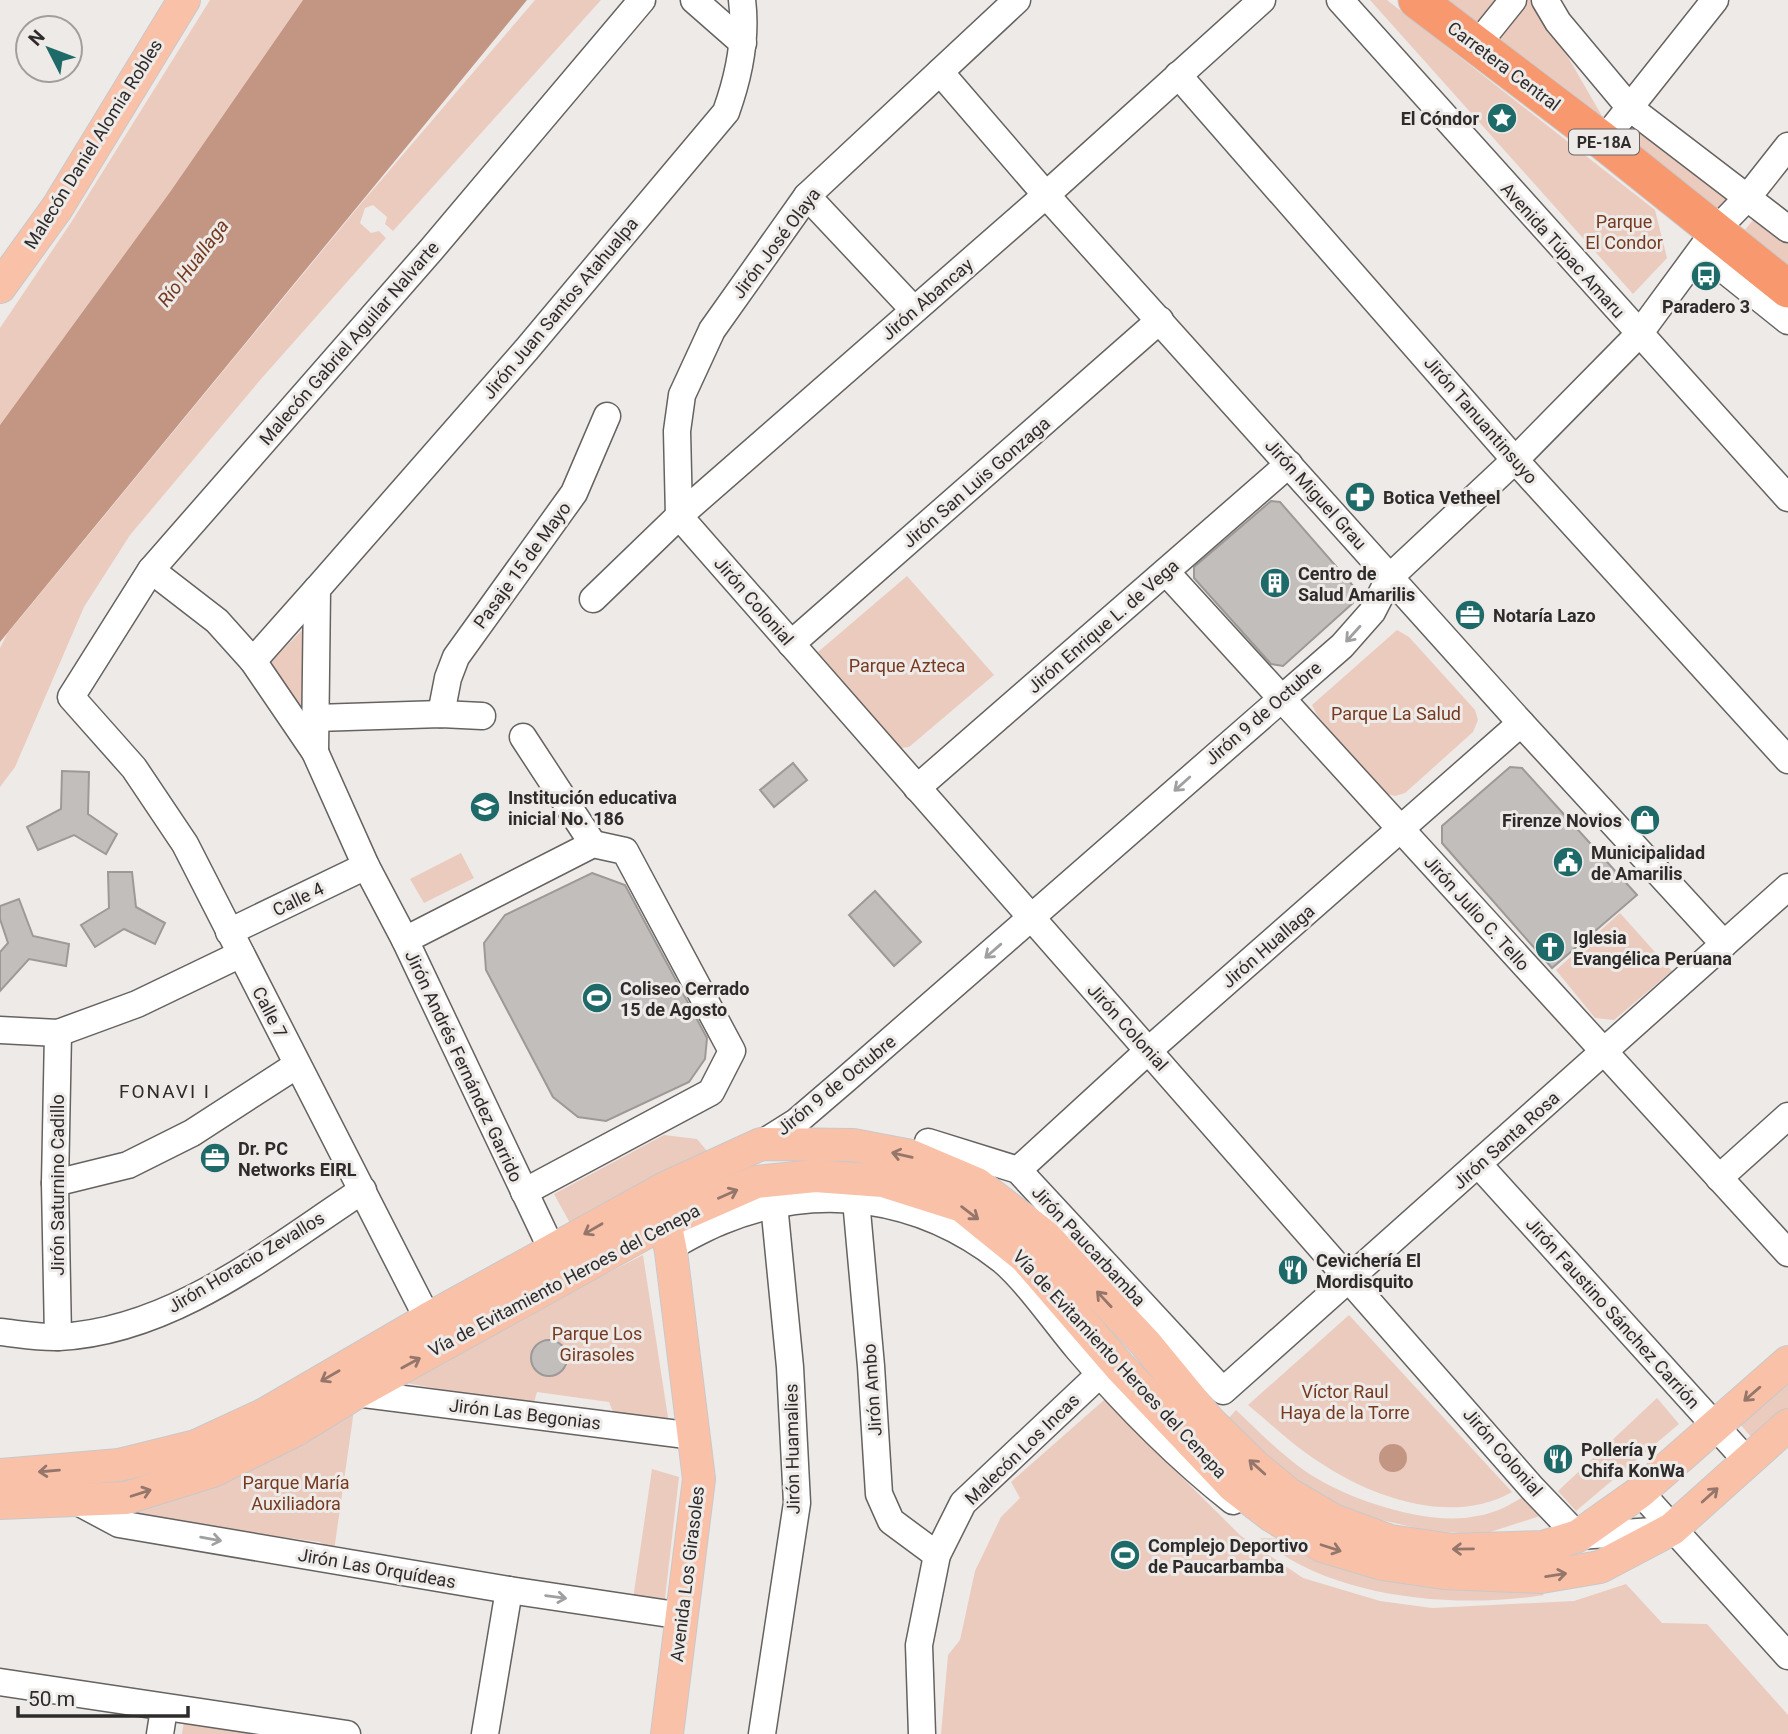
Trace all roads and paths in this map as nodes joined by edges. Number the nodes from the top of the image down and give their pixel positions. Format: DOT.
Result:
graph roads {
  1 [pos="184,0"];
  2 [pos="642,0"];
  3 [pos="694,0"];
  4 [pos="742,0"];
  5 [pos="1017,0"];
  6 [pos="1262,0"];
  7 [pos="1340,0"];
  8 [pos="1417,0"];
  9 [pos="1513,0"];
  10 [pos="1545,0"];
  11 [pos="1715,0"];
  12 [pos="743,44"];
  13 [pos="1476,46"];
  14 [pos="940,72"];
  15 [pos="1178,75"];
  16 [pos="1630,108"];
  17 [pos="1603,141"];
  18 [pos="1788,146"];
  19 [pos="1046,195"];
  20 [pos="807,196"];
  21 [pos="1747,198"];
  22 [pos="1788,229"];
  23 [pos="1708,242"];
  24 [pos="0,287"];
  25 [pos="1788,289"];
  26 [pos="914,310"];
  27 [pos="1160,320"];
  28 [pos="1788,321"];
  29 [pos="1639,334"];
  30 [pos="607,415"];
  31 [pos="1515,460"];
  32 [pos="1289,464"];
  33 [pos="1788,498"];
  34 [pos="679,516"];
  35 [pos="151,570"];
  36 [pos="1166,572"];
  37 [pos="1390,577"];
  38 [pos="317,589"];
  39 [pos="593,599"];
  40 [pos="791,644"];
  41 [pos="253,660"];
  42 [pos="1281,696"];
  43 [pos="71,697"];
  44 [pos="441,714"];
  45 [pos="482,716"];
  46 [pos="316,718"];
  47 [pos="1521,723"];
  48 [pos="523,737"];
  49 [pos="315,752"];
  50 [pos="1788,760"];
  51 [pos="917,788"];
  52 [pos="1401,830"];
  53 [pos="593,844"];
  54 [pos="366,866"];
  55 [pos="1788,887"];
  56 [pos="1031,918"];
  57 [pos="405,940"];
  58 [pos="235,943"];
  59 [pos="1724,944"];
  60 [pos="0,1030"];
  61 [pos="58,1033"];
  62 [pos="1149,1050"];
  63 [pos="1604,1051"];
  64 [pos="297,1065"];
  65 [pos="1788,1116"];
  66 [pos="928,1142"];
  67 [pos="761,1144"];
  68 [pos="1479,1165"];
  69 [pos="1018,1170"];
  70 [pos="1719,1178"];
  71 [pos="55,1183"];
  72 [pos="363,1190"];
  73 [pos="524,1192"];
  74 [pos="856,1200"];
  75 [pos="774,1204"];
  76 [pos="662,1222"];
  77 [pos="553,1252"];
  78 [pos="1788,1253"];
  79 [pos="1350,1277"];
  80 [pos="0,1332"];
  81 [pos="435,1332"];
  82 [pos="58,1337"];
  83 [pos="1788,1362"];
  84 [pos="1100,1374"];
  85 [pos="1223,1391"];
  86 [pos="356,1393"];
  87 [pos="1788,1425"];
  88 [pos="1716,1426"];
  89 [pos="694,1436"];
  90 [pos="1747,1461"];
  91 [pos="0,1475"];
  92 [pos="1640,1492"];
  93 [pos="76,1501"];
  94 [pos="0,1503"];
  95 [pos="1294,1529"];
  96 [pos="1672,1529"];
  97 [pos="1578,1536"];
  98 [pos="937,1555"];
  99 [pos="509,1590"];
  100 [pos="683,1616"];
  101 [pos="1788,1656"];
  102 [pos="0,1682"];
  103 [pos="162,1721"];
  104 [pos="347,1734"];
  105 [pos="485,1734"];
  106 [pos="667,1734"];
  107 [pos="762,1734"];
  108 [pos="922,1734"];
  1 -- 24 [label="main road, Malecón Daniel Alomia Robles"];
  2 -- 35 [label="street, Malecón Gabriel Aguilar Nalvarte"];
  3 -- 12 [label="street"];
  4 -- 12 [label="street, Jirón Juan Santos Atahualpa"];
  5 -- 14 [label="street, Jirón José Olaya"];
  6 -- 15 [label="street, Jirón Abancay"];
  7 -- 29 [label="street, Avenida Túpac Amaru"];
  8 -- 13 [label="highway, Carretera Central / PE-18A"];
  9 -- 13 [label="street"];
  10 -- 16 [label="street"];
  11 -- 16 [label="street"];
  12 -- 38 [label="street, Jirón Juan Santos Atahualpa"];
  13 -- 17 [label="highway, Carretera Central / PE-18A"];
  14 -- 19 [label="street, Jirón Miguel Grau"];
  14 -- 20 [label="street, Jirón José Olaya"];
  15 -- 19 [label="street, Jirón Abancay"];
  15 -- 31 [label="street, Jirón Tanuantinsuyo"];
  16 -- 17 [label="street"];
  16 -- 21 [label="street"];
  17 -- 23 [label="highway, Carretera Central / PE-18A"];
  18 -- 21 [label="street, Jirón 9 de Octubre"];
  19 -- 26 [label="street, Jirón Abancay"];
  19 -- 27 [label="street, Jirón Miguel Grau"];
  20 -- 26 [label="street"];
  20 -- 34 [label="street, Jirón José Olaya"];
  21 -- 22 [label="street"];
  21 -- 23 [label="street, Jirón 9 de Octubre"];
  23 -- 25 [label="highway, Carretera Central / PE-18A"];
  23 -- 28 [label="street"];
  23 -- 29 [label="street, Jirón 9 de Octubre"];
  26 -- 34 [label="street, Jirón Abancay"];
  27 -- 32 [label="street, Jirón Miguel Grau"];
  27 -- 40 [label="street, Jirón San Luis Gonzaga"];
  29 -- 31 [label="street, Jirón 9 de Octubre"];
  29 -- 33 [label="street, Avenida Túpac Amaru"];
  30 -- 44 [label="street, Pasaje 15 de Mayo"];
  31 -- 37 [label="street, Jirón 9 de Octubre"];
  31 -- 50 [label="street, Jirón Tanuantinsuyo"];
  32 -- 36 [label="street, Jirón Enrique L. de Vega"];
  32 -- 37 [label="street, Jirón Miguel Grau"];
  34 -- 39 [label="street, Jirón Abancay"];
  34 -- 40 [label="street, Jirón Colonial"];
  35 -- 41 [label="street, Jirón Andrés Fernández Garrido"];
  35 -- 43 [label="street, Malecón Gabriel Aguilar Nalvarte"];
  36 -- 42 [label="street, Jirón Julio C. Tello"];
  36 -- 51 [label="street, Jirón Enrique L. de Vega"];
  37 -- 42 [label="street, Jirón 9 de Octubre, one-way"];
  37 -- 47 [label="street, Jirón Miguel Grau"];
  38 -- 41 [label="street, Jirón Juan Santos Atahualpa"];
  38 -- 46 [label="street"];
  40 -- 51 [label="street, Jirón Colonial"];
  41 -- 49 [label="street, Jirón Andrés Fernández Garrido"];
  42 -- 52 [label="street, Jirón Julio C. Tello"];
  42 -- 56 [label="street, Jirón 9 de Octubre, one-way"];
  43 -- 58 [label="street, Calle 7"];
  44 -- 45 [label="street"];
  44 -- 46 [label="street"];
  46 -- 49 [label="street"];
  47 -- 52 [label="street, Jirón Huallaga"];
  47 -- 59 [label="street, Jirón Miguel Grau"];
  48 -- 53 [label="street"];
  49 -- 54 [label="street, Jirón Andrés Fernández Garrido"];
  51 -- 56 [label="street, Jirón Colonial"];
  52 -- 62 [label="street, Jirón Huallaga"];
  52 -- 63 [label="street, Jirón Julio C. Tello"];
  53 -- 57 [label="street, Jirón Andrés Fernández Garrido"];
  53 -- 73 [label="street, Jirón Andrés Fernández Garrido"];
  54 -- 57 [label="street, Jirón Andrés Fernández Garrido"];
  54 -- 58 [label="street, Calle 4"];
  55 -- 59 [label="street, Jirón Santa Rosa"];
  56 -- 62 [label="street, Jirón Colonial"];
  56 -- 67 [label="street, Jirón 9 de Octubre, one-way"];
  57 -- 73 [label="street, Jirón Andrés Fernández Garrido"];
  58 -- 61 [label="street, Calle 4"];
  58 -- 64 [label="street, Calle 7"];
  59 -- 63 [label="street, Jirón Santa Rosa"];
  60 -- 61 [label="street"];
  61 -- 71 [label="street, Jirón Saturnino Cadillo"];
  62 -- 69 [label="street, Jirón Huallaga"];
  62 -- 79 [label="street, Jirón Colonial"];
  63 -- 68 [label="street, Jirón Santa Rosa"];
  63 -- 70 [label="street, Jirón Julio C. Tello"];
  64 -- 71 [label="street"];
  64 -- 72 [label="street, Calle 7"];
  65 -- 70 [label="street"];
  66 -- 69 [label="street, Jirón Paucarbamba"];
  67 -- 76 [label="main road, Vía de Evitamiento Heroes del Cenepa"];
  97 -- 67 [label="main road, Vía de Evitamiento Heroes del Cenepa, one-way"];
  68 -- 79 [label="street, Jirón Santa Rosa"];
  68 -- 88 [label="street, Jirón Faustino Sánchez Carrión"];
  69 -- 85 [label="street, Jirón Paucarbamba"];
  70 -- 78 [label="street, Jirón Julio C. Tello"];
  71 -- 82 [label="street, Jirón Saturnino Cadillo"];
  72 -- 81 [label="street, Calle 7"];
  72 -- 82 [label="street, Jirón Horacio Zevallos"];
  73 -- 77 [label="street, Jirón Andrés Fernández Garrido"];
  74 -- 75 [label="street"];
  74 -- 84 [label="street"];
  74 -- 98 [label="street, Jirón Ambo"];
  75 -- 76 [label="street"];
  75 -- 107 [label="street, Jirón Huamalies"];
  76 -- 77 [label="main road, Vía de Evitamiento Heroes del Cenepa, one-way"];
  76 -- 81 [label="main road, Vía de Evitamiento Heroes del Cenepa"];
  76 -- 89 [label="main road, Avenida Los Girasoles"];
  76 -- 95 [label="main road, Vía de Evitamiento Heroes del Cenepa, one-way"];
  77 -- 81 [label="main road, Vía de Evitamiento Heroes del Cenepa"];
  79 -- 85 [label="street, Jirón Santa Rosa"];
  79 -- 97 [label="street, Jirón Colonial"];
  80 -- 82 [label="street, Jirón Horacio Zevallos"];
  86 -- 81 [label="main road, Vía de Evitamiento Heroes del Cenepa, one-way"];
  81 -- 91 [label="main road, Vía de Evitamiento Heroes del Cenepa, one-way"];
  83 -- 88 [label="main road, Vía de Evitamiento Heroes del Cenepa, one-way"];
  84 -- 95 [label="street"];
  84 -- 98 [label="street, Malecón Los Incas"];
  86 -- 89 [label="street, Jirón Las Begonias"];
  93 -- 86 [label="main road, Vía de Evitamiento Heroes del Cenepa, one-way"];
  87 -- 90 [label="main road, Vía de Evitamiento Heroes del Cenepa"];
  88 -- 90 [label="street, Jirón Faustino Sánchez Carrión"];
  88 -- 92 [label="main road, Vía de Evitamiento Heroes del Cenepa"];
  89 -- 100 [label="main road, Avenida Los Girasoles"];
  96 -- 90 [label="main road, Vía de Evitamiento Heroes del Cenepa, one-way"];
  92 -- 96 [label="street"];
  92 -- 97 [label="main road, Vía de Evitamiento Heroes del Cenepa"];
  93 -- 94 [label="main road, Vía de Evitamiento Heroes del Cenepa"];
  93 -- 99 [label="street, Jirón Las Orquídeas, one-way"];
  95 -- 96 [label="main road, Vía de Evitamiento Heroes del Cenepa, one-way"];
  96 -- 97 [label="street"];
  96 -- 101 [label="street"];
  98 -- 108 [label="street, Malecón Los Incas"];
  99 -- 100 [label="street, Jirón Las Orquídeas, one-way"];
  99 -- 105 [label="street"];
  100 -- 106 [label="main road, Avenida Los Girasoles"];
  102 -- 103 [label="street"];
  103 -- 104 [label="street"];
}
